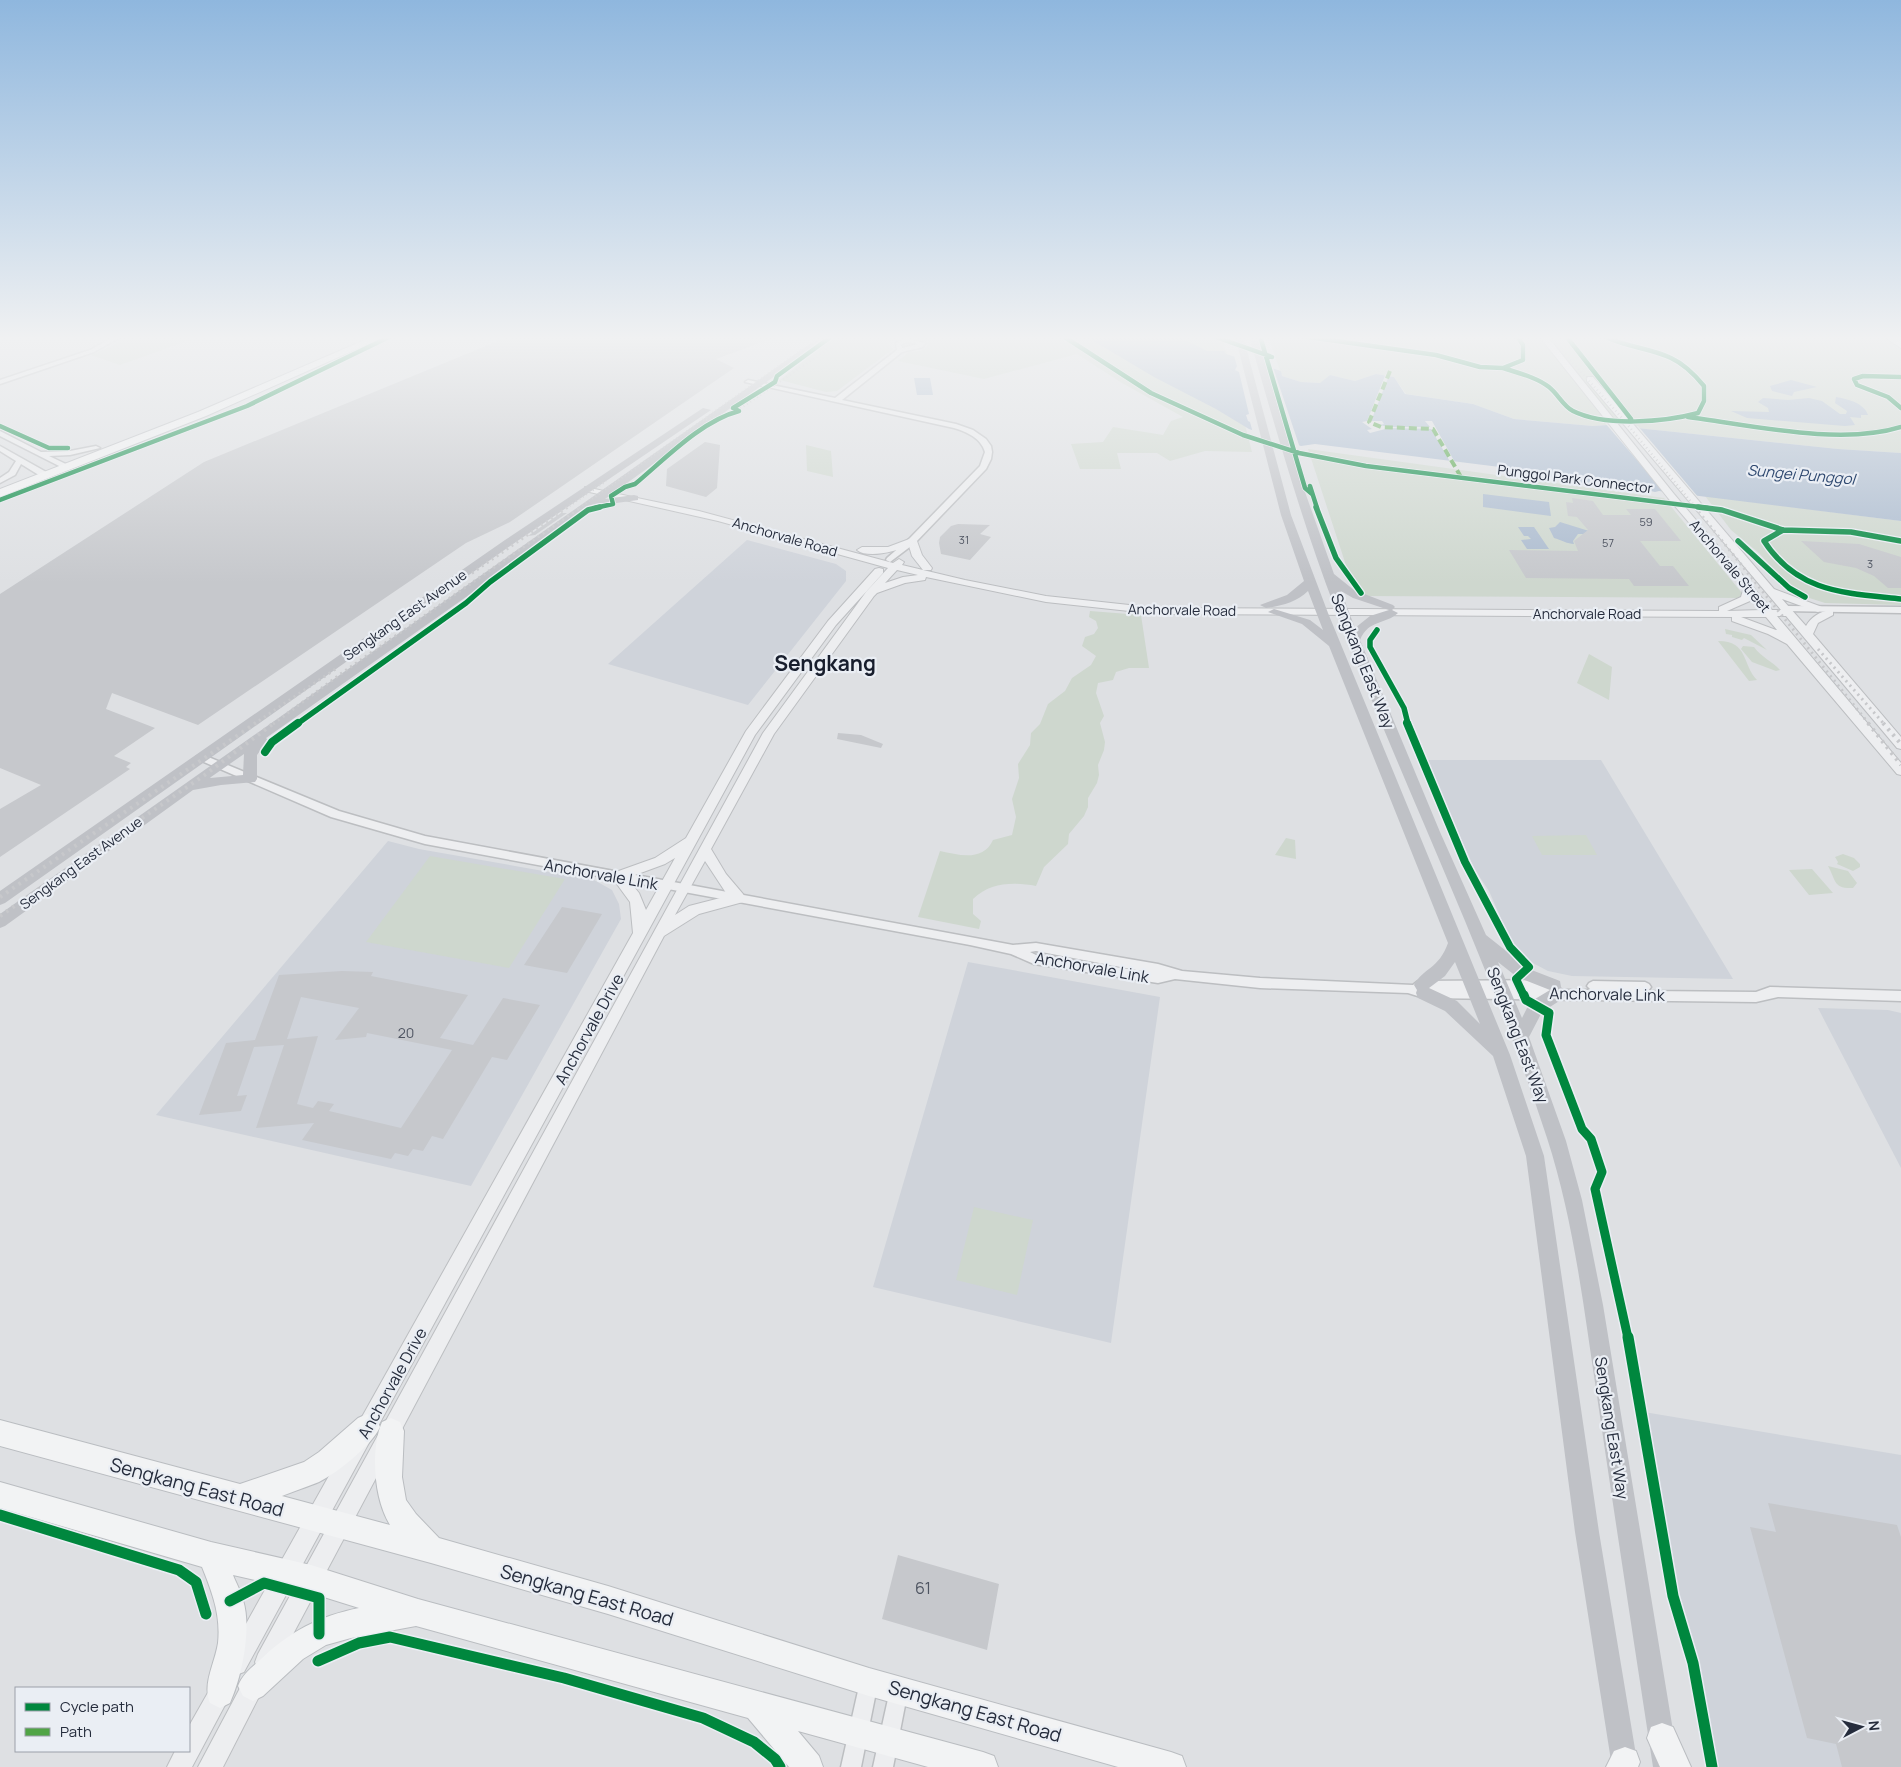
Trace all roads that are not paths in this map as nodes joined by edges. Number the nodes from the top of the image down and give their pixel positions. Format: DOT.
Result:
graph roads {
  1 [pos="173,418"];
  2 [pos="190,418"];
  3 [pos="693,418"];
  4 [pos="711,418"];
  5 [pos="920,418"];
  6 [pos="1260,418"];
  7 [pos="1278,418"];
  8 [pos="1609,418"];
  9 [pos="1623,418"];
  10 [pos="0,433"];
  11 [pos="0,448"];
  12 [pos="96,448"];
  13 [pos="40,454"];
  14 [pos="19,461"];
  15 [pos="61,465"];
  16 [pos="41,473"];
  17 [pos="634,473"];
  18 [pos="0,483"];
  19 [pos="591,486"];
  20 [pos="610,490"];
  21 [pos="0,493"];
  22 [pos="634,495"];
  23 [pos="584,508"];
  24 [pos="912,541"];
  25 [pos="862,550"];
  26 [pos="851,556"];
  27 [pos="892,564"];
  28 [pos="927,568"];
  29 [pos="1328,573"];
  30 [pos="936,578"];
  31 [pos="1310,581"];
  32 [pos="1749,587"];
  33 [pos="1768,588"];
  34 [pos="865,593"];
  35 [pos="1270,608"];
  36 [pos="1818,609"];
  37 [pos="1321,610"];
  38 [pos="1341,610"];
  39 [pos="1391,610"];
  40 [pos="1901,610"];
  41 [pos="1767,611"];
  42 [pos="1788,611"];
  43 [pos="1720,612"];
  44 [pos="1829,613"];
  45 [pos="1901,616"];
  46 [pos="1808,633"];
  47 [pos="1354,640"];
  48 [pos="1335,646"];
  49 [pos="1796,648"];
  50 [pos="275,726"];
  51 [pos="1901,745"];
  52 [pos="200,757"];
  53 [pos="219,765"];
  54 [pos="1901,771"];
  55 [pos="250,779"];
  56 [pos="179,792"];
  57 [pos="693,839"];
  58 [pos="705,850"];
  59 [pos="618,876"];
  60 [pos="668,886"];
  61 [pos="684,888"];
  62 [pos="738,898"];
  63 [pos="0,899"];
  64 [pos="0,922"];
  65 [pos="649,936"];
  66 [pos="1479,937"];
  67 [pos="1456,942"];
  68 [pos="1418,988"];
  69 [pos="1474,989"];
  70 [pos="1502,989"];
  71 [pos="1556,989"];
  72 [pos="1901,996"];
  73 [pos="1520,1037"];
  74 [pos="1501,1055"];
  75 [pos="379,1429"];
  76 [pos="0,1433"];
  77 [pos="0,1495"];
  78 [pos="238,1498"];
  79 [pos="328,1523"];
  80 [pos="431,1549"];
  81 [pos="211,1556"];
  82 [pos="299,1576"];
  83 [pos="418,1613"];
  84 [pos="869,1682"];
  85 [pos="254,1686"];
  86 [pos="899,1690"];
  87 [pos="220,1693"];
  88 [pos="756,1704"];
  89 [pos="857,1732"];
  90 [pos="1662,1738"];
  91 [pos="190,1746"];
  92 [pos="187,1752"];
  93 [pos="885,1754"];
  94 [pos="1624,1765"];
  95 [pos="179,1767"];
  96 [pos="210,1767"];
  97 [pos="808,1767"];
  98 [pos="851,1767"];
  99 [pos="983,1767"];
  100 [pos="1171,1767"];
  101 [pos="1666,1767"];
  102 [pos="1676,1767"];
  1 -- 12 [label="main road"];
  2 -- 15 [label="main road"];
  3 -- 19 [label="main road, Sengkang East Avenue"];
  4 -- 17 [label="main road, Sengkang East Avenue"];
  5 -- 24 [label="street"];
  6 -- 31 [label="main road, Sengkang East Way"];
  7 -- 29 [label="main road, Sengkang East Way"];
  8 -- 32 [label="street, Anchorvale Street"];
  9 -- 33 [label="street, Anchorvale Street"];
  10 -- 13 [label="street"];
  11 -- 14 [label="street"];
  12 -- 13 [label="street"];
  12 -- 15 [label="main road"];
  13 -- 15 [label="street"];
  14 -- 16 [label="street"];
  14 -- 18 [label="street"];
  15 -- 16 [label="main road"];
  16 -- 18 [label="main road"];
  16 -- 21 [label="main road"];
  17 -- 20 [label="main road, Sengkang East Avenue"];
  17 -- 22 [label="main road"];
  19 -- 20 [label="street, Anchorvale Road"];
  19 -- 52 [label="main road, Sengkang East Avenue"];
  20 -- 22 [label="street, Anchorvale Road"];
  20 -- 23 [label="main road, Sengkang East Avenue"];
  22 -- 23 [label="main road"];
  22 -- 25 [label="street, Anchorvale Road"];
  22 -- 26 [label="street, Anchorvale Road"];
  23 -- 50 [label="main road, Sengkang East Avenue"];
  24 -- 25 [label="street"];
  24 -- 27 [label="street"];
  24 -- 28 [label="street"];
  25 -- 27 [label="street, Anchorvale Road"];
  26 -- 27 [label="street, Anchorvale Road"];
  26 -- 34 [label="street"];
  27 -- 28 [label="street, Anchorvale Road"];
  27 -- 30 [label="street, Anchorvale Road"];
  27 -- 34 [label="street, Anchorvale Drive"];
  28 -- 35 [label="street, Anchorvale Road"];
  29 -- 38 [label="main road, Sengkang East Way"];
  29 -- 39 [label="main road"];
  30 -- 34 [label="street"];
  30 -- 35 [label="street, Anchorvale Road"];
  31 -- 35 [label="main road"];
  31 -- 37 [label="main road, Sengkang East Way"];
  32 -- 41 [label="street, Anchorvale Street"];
  32 -- 43 [label="street"];
  33 -- 36 [label="street"];
  33 -- 42 [label="street, Anchorvale Street"];
  34 -- 57 [label="street, Anchorvale Drive"];
  34 -- 58 [label="street, Anchorvale Drive"];
  35 -- 37 [label="street, Anchorvale Road"];
  35 -- 48 [label="main road"];
  36 -- 40 [label="street"];
  36 -- 42 [label="street"];
  37 -- 38 [label="street, Anchorvale Road"];
  37 -- 48 [label="main road, Sengkang East Way"];
  38 -- 39 [label="street, Anchorvale Road"];
  38 -- 47 [label="main road, Sengkang East Way"];
  39 -- 43 [label="street, Anchorvale Road"];
  39 -- 47 [label="main road"];
  41 -- 42 [label="street, Anchorvale Road"];
  41 -- 43 [label="street, Anchorvale Road"];
  41 -- 49 [label="street, Anchorvale Street"];
  42 -- 44 [label="street"];
  42 -- 46 [label="street, Anchorvale Street"];
  43 -- 49 [label="street"];
  44 -- 45 [label="street"];
  44 -- 46 [label="street"];
  46 -- 51 [label="street, Anchorvale Street"];
  47 -- 66 [label="main road, Sengkang East Way"];
  48 -- 67 [label="main road, Sengkang East Way"];
  49 -- 54 [label="street, Anchorvale Street"];
  50 -- 53 [label="main road, Sengkang East Avenue"];
  50 -- 55 [label="main road"];
  52 -- 53 [label="street, Anchorvale Link"];
  52 -- 63 [label="main road, Sengkang East Avenue"];
  53 -- 55 [label="street, Anchorvale Link"];
  53 -- 56 [label="main road, Sengkang East Avenue"];
  55 -- 56 [label="main road"];
  55 -- 59 [label="street, Anchorvale Link"];
  56 -- 64 [label="main road, Sengkang East Avenue"];
  57 -- 59 [label="street"];
  57 -- 60 [label="street, Anchorvale Drive"];
  58 -- 61 [label="street, Anchorvale Drive"];
  58 -- 62 [label="street"];
  59 -- 60 [label="street, Anchorvale Link"];
  59 -- 65 [label="street"];
  60 -- 61 [label="street, Anchorvale Link"];
  60 -- 65 [label="street, Anchorvale Drive"];
  61 -- 62 [label="street, Anchorvale Link"];
  61 -- 65 [label="street, Anchorvale Drive"];
  62 -- 65 [label="street"];
  62 -- 68 [label="street, Anchorvale Link"];
  65 -- 75 [label="street, Anchorvale Drive"];
  66 -- 70 [label="main road, Sengkang East Way"];
  66 -- 71 [label="main road"];
  67 -- 68 [label="main road"];
  67 -- 69 [label="main road, Sengkang East Way"];
  68 -- 69 [label="street, Anchorvale Link"];
  68 -- 74 [label="main road"];
  69 -- 70 [label="street, Anchorvale Link"];
  69 -- 74 [label="main road, Sengkang East Way"];
  70 -- 71 [label="street, Anchorvale Link"];
  70 -- 73 [label="main road, Sengkang East Way"];
  71 -- 72 [label="street, Anchorvale Link"];
  71 -- 73 [label="main road"];
  73 -- 90 [label="main road, Sengkang East Way"];
  74 -- 94 [label="main road, Sengkang East Way"];
  75 -- 78 [label="main road"];
  75 -- 79 [label="street, Anchorvale Drive"];
  75 -- 80 [label="main road"];
  76 -- 78 [label="main road, Sengkang East Road"];
  77 -- 81 [label="main road"];
  78 -- 79 [label="main road, Sengkang East Road"];
  79 -- 80 [label="main road, Sengkang East Road"];
  79 -- 82 [label="street, Anchorvale Drive"];
  80 -- 84 [label="main road, Sengkang East Road"];
  81 -- 82 [label="main road"];
  81 -- 87 [label="main road"];
  82 -- 83 [label="main road"];
  82 -- 85 [label="street"];
  82 -- 87 [label="street"];
  83 -- 85 [label="main road"];
  83 -- 88 [label="main road"];
  84 -- 86 [label="main road, Sengkang East Road"];
  84 -- 89 [label="street"];
  85 -- 96 [label="street"];
  86 -- 93 [label="street"];
  86 -- 100 [label="main road, Sengkang East Road"];
  87 -- 91 [label="street"];
  88 -- 89 [label="main road"];
  88 -- 97 [label="main road"];
  89 -- 93 [label="main road"];
  89 -- 98 [label="street"];
  90 -- 101 [label="main road, Sengkang East Way"];
  90 -- 102 [label="main road"];
  92 -- 95 [label="street"];
  93 -- 99 [label="main road"];
}
